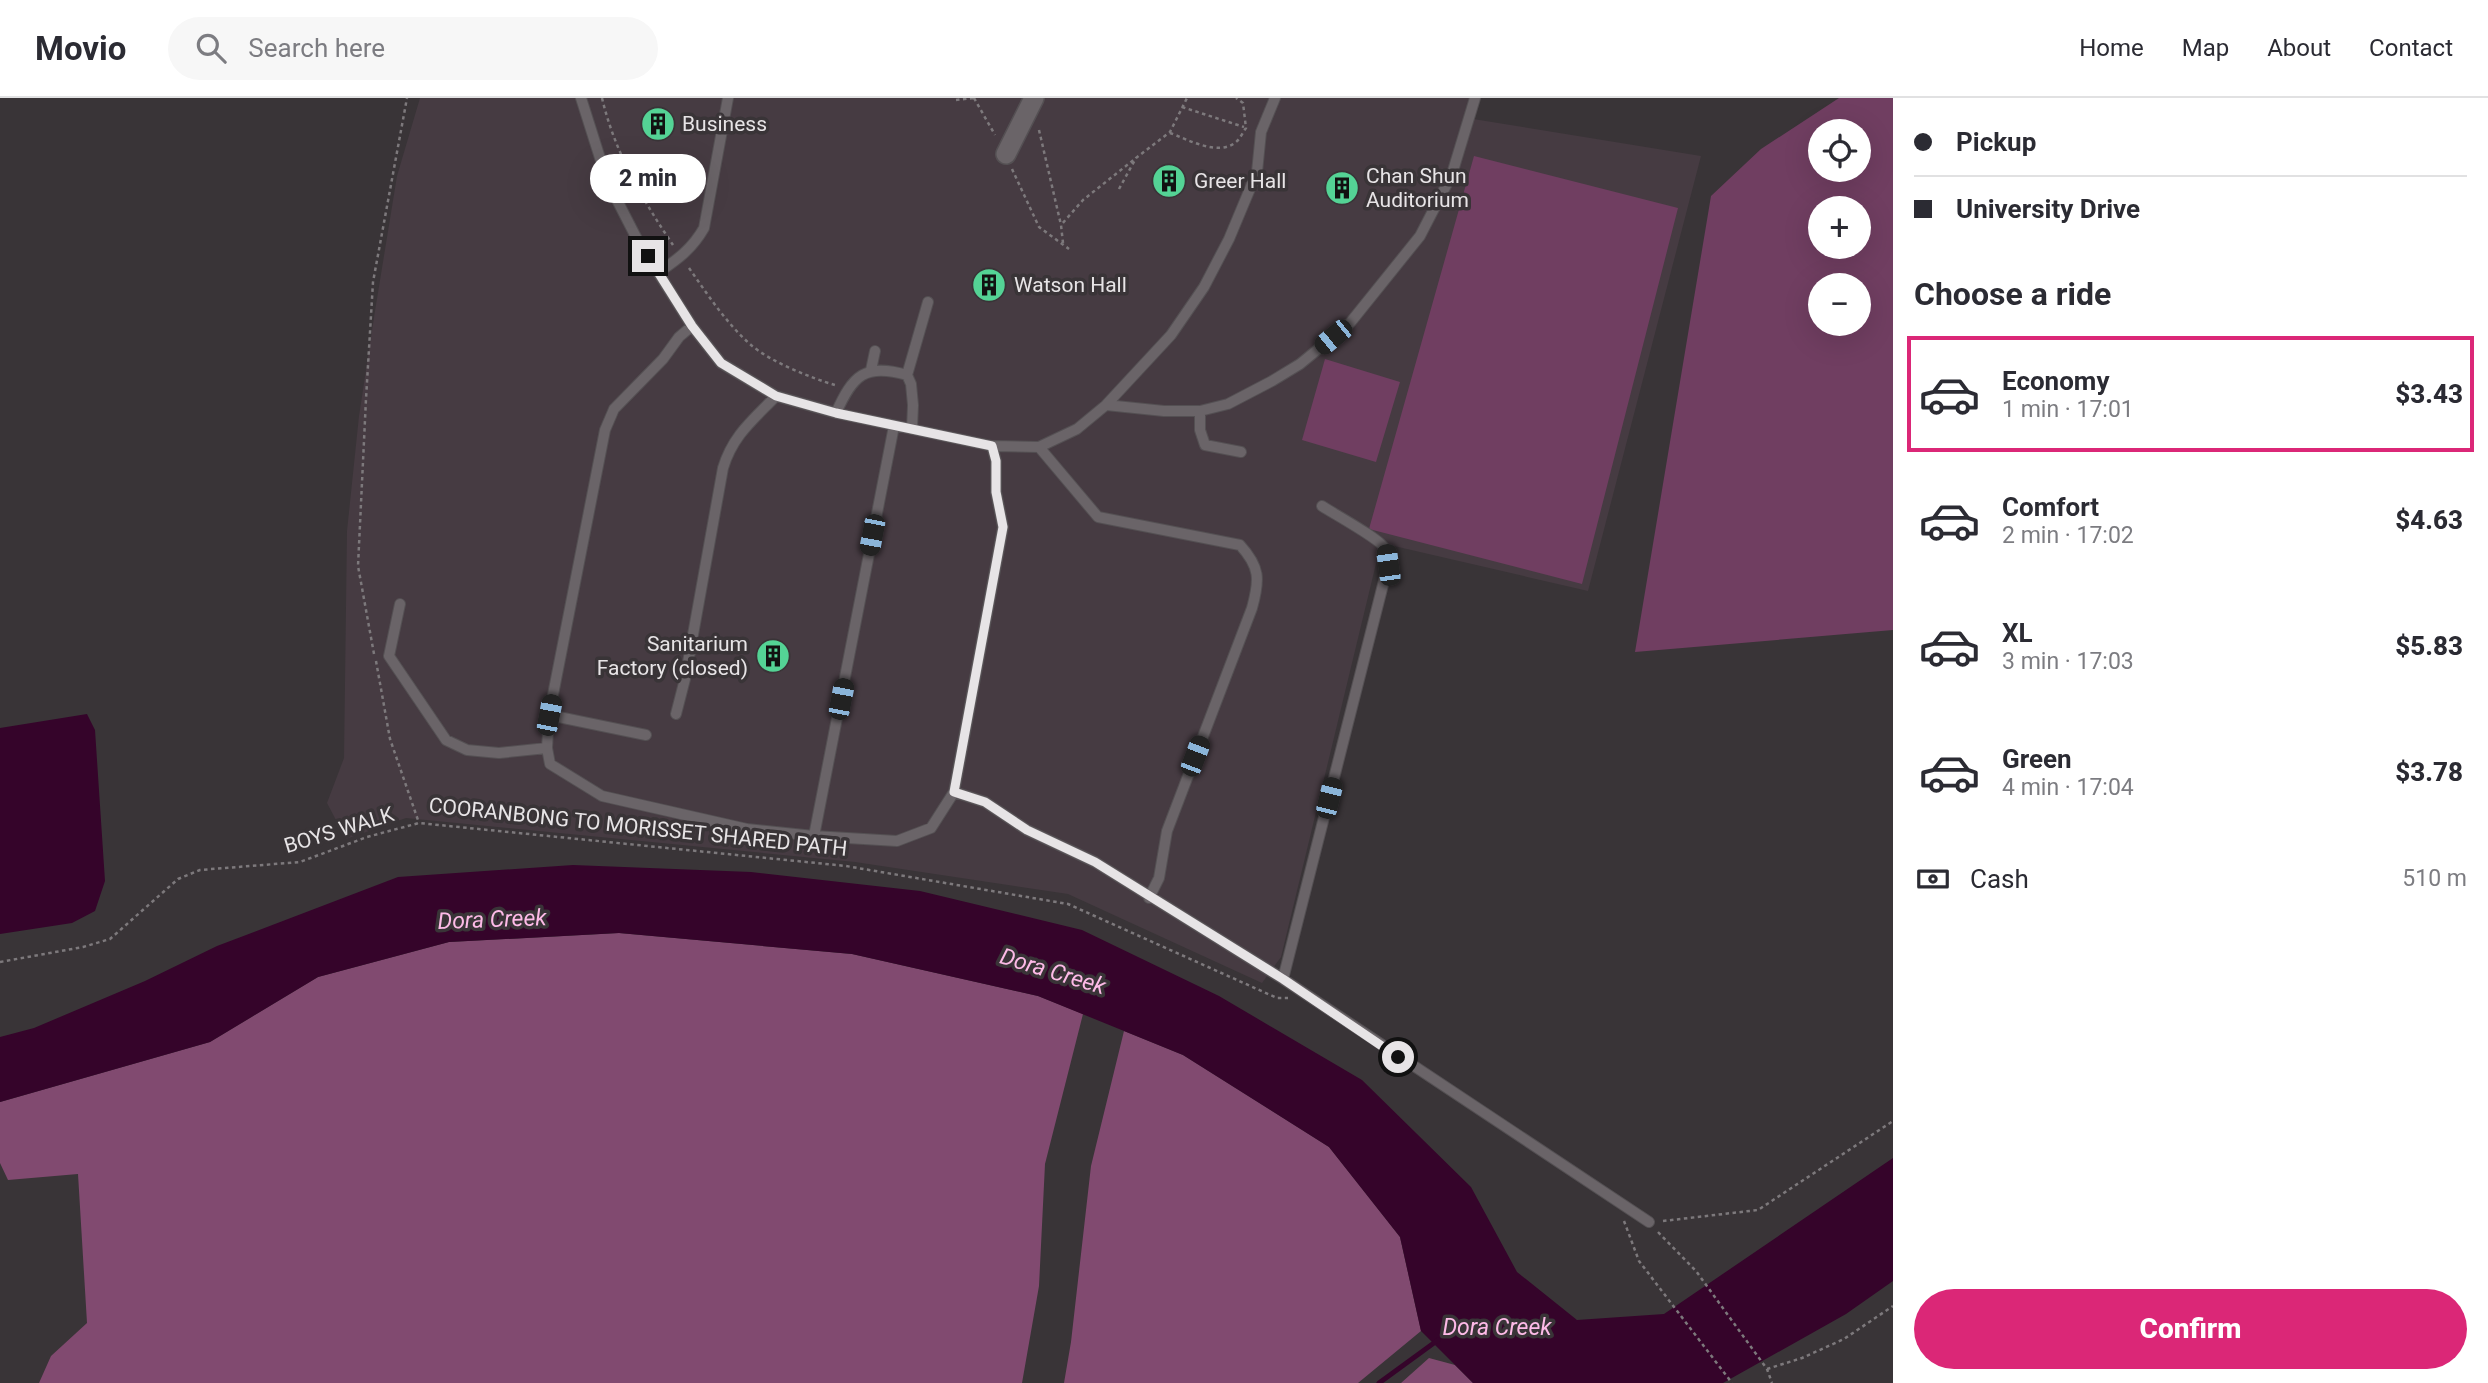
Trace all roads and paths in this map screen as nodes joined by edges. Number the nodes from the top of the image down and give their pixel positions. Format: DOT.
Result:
graph roads {
  1 [pos="407,98"];
  2 [pos="581,98"];
  3 [pos="602,98"];
  4 [pos="727,98"];
  5 [pos="974,98"];
  6 [pos="1187,98"];
  7 [pos="1236,98"];
  8 [pos="1275,98"];
  9 [pos="1475,98"];
  10 [pos="956,100"];
  11 [pos="1034,100"];
  12 [pos="1182,107"];
  13 [pos="1246,128"];
  14 [pos="1261,132"];
  15 [pos="1170,133"];
  16 [pos="1006,154"];
  17 [pos="1136,158"];
  18 [pos="1119,189"];
  19 [pos="1061,225"];
  20 [pos="1063,245"];
  21 [pos="1069,249"];
  22 [pos="682,257"];
  23 [pos="659,272"];
  24 [pos="929,302"];
  25 [pos="692,326"];
  26 [pos="875,351"];
  27 [pos="871,370"];
  28 [pos="908,375"];
  29 [pos="847,389"];
  30 [pos="776,396"];
  31 [pos="1106,405"];
  32 [pos="1200,411"];
  33 [pos="836,413"];
  34 [pos="894,426"];
  35 [pos="912,429"];
  36 [pos="992,446"];
  37 [pos="1039,447"];
  38 [pos="1241,452"];
  39 [pos="1322,506"];
  40 [pos="400,604"];
  41 [pos="676,714"];
  42 [pos="549,715"];
  43 [pos="646,735"];
  44 [pos="547,748"];
  45 [pos="954,792"];
  46 [pos="419,823"];
  47 [pos="814,836"];
  48 [pos="1149,898"];
  49 [pos="0,962"];
  50 [pos="1283,979"];
  51 [pos="1311,998"];
  52 [pos="1893,1121"];
  53 [pos="1617,1202"];
  54 [pos="1649,1222"];
  55 [pos="1893,1306"];
  56 [pos="1767,1368"];
  57 [pos="1732,1383"];
  58 [pos="1772,1383"];
  1 -- 46 [label="path, COORANBONG TO MORISSET SHARED PATH"];
  2 -- 23 [label="lane"];
  3 -- 22 [label="path"];
  4 -- 22 [label="lane"];
  5 -- 10 [label="path"];
  5 -- 16 [label="path"];
  6 -- 12 [label="path"];
  7 -- 13 [label="path"];
  8 -- 14 [label="lane"];
  9 -- 32 [label="lane"];
  11 -- 16 [label="street"];
  11 -- 19 [label="path"];
  12 -- 13 [label="path"];
  12 -- 15 [label="path"];
  13 -- 14 [label="path"];
  13 -- 15 [label="path"];
  14 -- 31 [label="lane"];
  15 -- 17 [label="path"];
  16 -- 20 [label="path"];
  17 -- 18 [label="path"];
  17 -- 19 [label="path"];
  19 -- 20 [label="path"];
  20 -- 21 [label="path"];
  22 -- 23 [label="lane"];
  22 -- 29 [label="path"];
  23 -- 25 [label="lane"];
  24 -- 28 [label="lane"];
  25 -- 30 [label="lane"];
  25 -- 42 [label="lane"];
  26 -- 27 [label="lane"];
  27 -- 28 [label="lane"];
  27 -- 29 [label="lane"];
  28 -- 35 [label="lane"];
  29 -- 33 [label="lane"];
  30 -- 33 [label="lane"];
  30 -- 41 [label="lane"];
  31 -- 32 [label="lane"];
  31 -- 37 [label="lane"];
  32 -- 38 [label="lane"];
  33 -- 34 [label="lane"];
  34 -- 35 [label="lane"];
  34 -- 47 [label="lane"];
  35 -- 36 [label="lane"];
  36 -- 37 [label="lane"];
  36 -- 45 [label="lane"];
  37 -- 48 [label="lane"];
  39 -- 50 [label="lane"];
  40 -- 44 [label="lane"];
  42 -- 43 [label="lane"];
  42 -- 44 [label="lane"];
  44 -- 47 [label="lane"];
  45 -- 47 [label="lane"];
  45 -- 48 [label="lane"];
  46 -- 49 [label="path, BOYS WALK"];
  46 -- 51 [label="path, COORANBONG TO MORISSET SHARED PATH"];
  48 -- 50 [label="lane"];
  50 -- 51 [label="lane"];
  51 -- 53 [label="lane"];
  52 -- 54 [label="path"];
  53 -- 54 [label="lane"];
  53 -- 57 [label="path"];
  54 -- 56 [label="path"];
  55 -- 56 [label="path"];
  56 -- 58 [label="path"];
}
